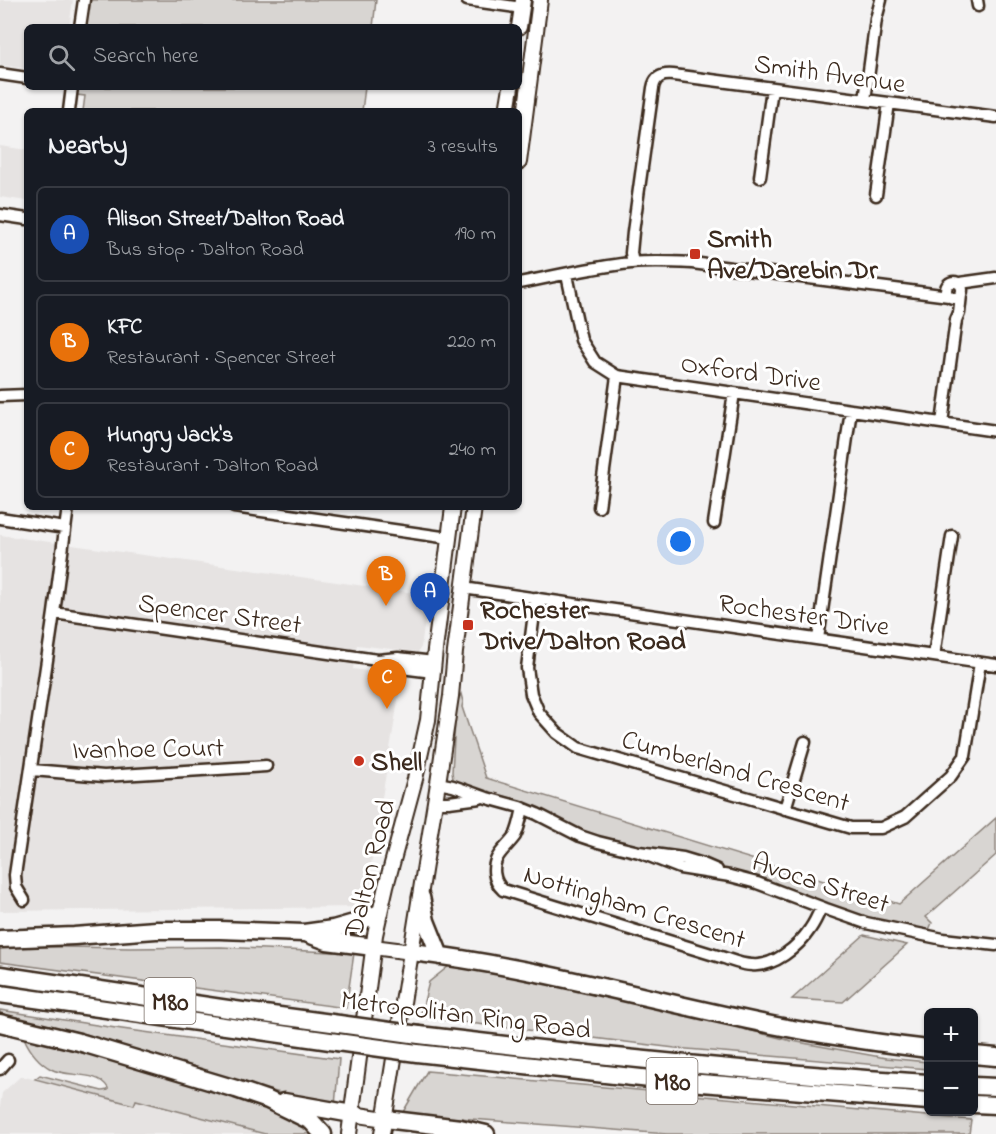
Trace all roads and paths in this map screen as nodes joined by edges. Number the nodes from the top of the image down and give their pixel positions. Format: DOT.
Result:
graph roads {
  1 [pos="84,0"];
  2 [pos="467,0"];
  3 [pos="881,0"];
  4 [pos="522,4"];
  5 [pos="539,5"];
  6 [pos="80,24"];
  7 [pos="519,24"];
  8 [pos="651,67"];
  9 [pos="0,74"];
  10 [pos="659,77"];
  11 [pos="24,78"];
  12 [pos="772,88"];
  13 [pos="72,90"];
  14 [pos="510,90"];
  15 [pos="865,100"];
  16 [pos="889,103"];
  17 [pos="69,108"];
  18 [pos="508,108"];
  19 [pos="996,117"];
  20 [pos="522,138"];
  21 [pos="760,177"];
  22 [pos="876,195"];
  23 [pos="0,215"];
  24 [pos="24,219"];
  25 [pos="633,263"];
  26 [pos="567,275"];
  27 [pos="996,279"];
  28 [pos="522,282"];
  29 [pos="955,291"];
  30 [pos="617,376"];
  31 [pos="734,393"];
  32 [pos="24,395"];
  33 [pos="0,396"];
  34 [pos="851,410"];
  35 [pos="942,423"];
  36 [pos="996,431"];
  37 [pos="599,507"];
  38 [pos="68,510"];
  39 [pos="254,510"];
  40 [pos="322,510"];
  41 [pos="453,510"];
  42 [pos="474,510"];
  43 [pos="0,518"];
  44 [pos="320,520"];
  45 [pos="714,523"];
  46 [pos="65,528"];
  47 [pos="952,536"];
  48 [pos="449,538"];
  49 [pos="463,588"];
  50 [pos="536,598"];
  51 [pos="54,613"];
  52 [pos="818,639"];
  53 [pos="934,656"];
  54 [pos="980,663"];
  55 [pos="996,665"];
  56 [pos="434,667"];
  57 [pos="453,670"];
  58 [pos="806,742"];
  59 [pos="266,766"];
  60 [pos="32,770"];
  61 [pos="438,783"];
  62 [pos="486,798"];
  63 [pos="435,802"];
  64 [pos="523,808"];
  65 [pos="785,809"];
  66 [pos="421,897"];
  67 [pos="24,900"];
  68 [pos="821,908"];
  69 [pos="379,913"];
  70 [pos="304,933"];
  71 [pos="0,939"];
  72 [pos="996,945"];
  73 [pos="373,947"];
  74 [pos="412,952"];
  75 [pos="440,956"];
  76 [pos="0,975"];
  77 [pos="0,994"];
  78 [pos="0,1023"];
  79 [pos="924,1048"];
  80 [pos="978,1055"];
  81 [pos="996,1058"];
  82 [pos="8,1060"];
  83 [pos="0,1069"];
  84 [pos="924,1083"];
  85 [pos="978,1086"];
  86 [pos="996,1087"];
  87 [pos="268,1100"];
  88 [pos="924,1101"];
  89 [pos="978,1104"];
  90 [pos="996,1105"];
  91 [pos="352,1114"];
  92 [pos="383,1127"];
  93 [pos="323,1134"];
  94 [pos="349,1134"];
  95 [pos="486,1134"];
  1 -- 6 [label="street"];
  2 -- 4 [label="street"];
  3 -- 15 [label="street"];
  4 -- 5 [label="main road"];
  4 -- 7 [label="main road"];
  5 -- 20 [label="main road"];
  8 -- 10 [label="street"];
  9 -- 11 [label="street"];
  10 -- 12 [label="street, Smith Avenue"];
  10 -- 25 [label="street"];
  12 -- 15 [label="street, Smith Avenue"];
  12 -- 21 [label="street"];
  13 -- 17 [label="street"];
  14 -- 18 [label="main road"];
  15 -- 16 [label="street, Smith Avenue"];
  16 -- 19 [label="street, Smith Avenue"];
  16 -- 22 [label="street"];
  23 -- 24 [label="street"];
  25 -- 26 [label="street"];
  25 -- 29 [label="street"];
  26 -- 28 [label="street"];
  26 -- 30 [label="street, Oxford Drive"];
  27 -- 29 [label="street"];
  29 -- 35 [label="street"];
  30 -- 31 [label="street, Oxford Drive"];
  30 -- 37 [label="street"];
  31 -- 34 [label="street, Oxford Drive"];
  31 -- 45 [label="street"];
  32 -- 33 [label="street"];
  34 -- 35 [label="street, Oxford Drive"];
  34 -- 52 [label="street"];
  35 -- 36 [label="street, Oxford Drive"];
  38 -- 46 [label="street"];
  39 -- 44 [label="street"];
  40 -- 44 [label="street"];
  41 -- 48 [label="main road, Dalton Road"];
  42 -- 49 [label="main road, Dalton Road"];
  43 -- 46 [label="street"];
  44 -- 48 [label="street"];
  46 -- 51 [label="street"];
  47 -- 53 [label="street"];
  48 -- 56 [label="main road, Dalton Road"];
  49 -- 50 [label="street, Rochester Drive"];
  49 -- 57 [label="main road, Dalton Road"];
  50 -- 52 [label="street, Rochester Drive"];
  50 -- 65 [label="street, Cumberland Crescent"];
  51 -- 56 [label="street, Spencer Street"];
  51 -- 60 [label="street"];
  52 -- 53 [label="street, Rochester Drive"];
  53 -- 54 [label="street, Rochester Drive"];
  54 -- 55 [label="street, Rochester Drive"];
  54 -- 65 [label="street, Cumberland Crescent"];
  56 -- 57 [label="main road, Spencer Street"];
  56 -- 69 [label="main road, Dalton Road"];
  57 -- 61 [label="main road, Dalton Road"];
  58 -- 65 [label="street"];
  59 -- 60 [label="street, Ivanhoe Court"];
  60 -- 67 [label="street"];
  61 -- 62 [label="street, Avoca Street"];
  61 -- 63 [label="main road, Dalton Road"];
  62 -- 63 [label="street, Avoca Street"];
  62 -- 64 [label="street, Avoca Street"];
  63 -- 66 [label="main road, Dalton Road"];
  64 -- 68 [label="street, Avoca Street"];
  64 -- 68 [label="street, Nottingham Crescent"];
  66 -- 74 [label="main road, Dalton Road"];
  66 -- 75 [label="highway"];
  68 -- 72 [label="street, Avoca Street"];
  69 -- 70 [label="highway"];
  69 -- 73 [label="main road, Dalton Road"];
  70 -- 71 [label="highway"];
  70 -- 73 [label="highway"];
  73 -- 74 [label="main road"];
  73 -- 91 [label="main road, Dalton Road"];
  74 -- 75 [label="highway"];
  74 -- 92 [label="main road, Dalton Road"];
  75 -- 79 [label="highway"];
  76 -- 84 [label="highway, Metropolitan Ring Road / M80, bridge"];
  77 -- 88 [label="highway, Metropolitan Ring Road / M80, bridge"];
  78 -- 87 [label="highway"];
  80 -- 81 [label="highway"];
  82 -- 83 [label="street"];
  85 -- 86 [label="highway"];
  87 -- 91 [label="highway"];
  87 -- 93 [label="highway"];
  89 -- 90 [label="highway"];
  91 -- 92 [label="main road"];
  91 -- 94 [label="main road, Dalton Road"];
  92 -- 95 [label="highway"];
}
